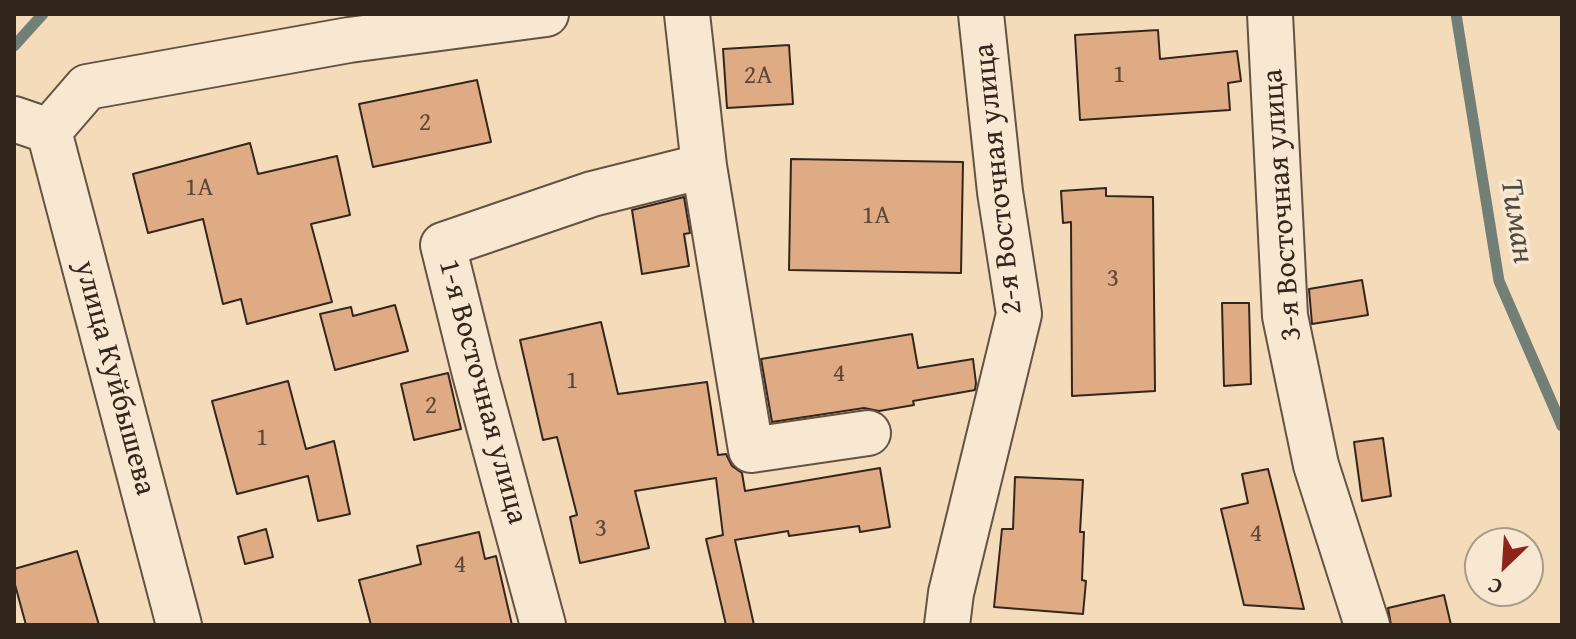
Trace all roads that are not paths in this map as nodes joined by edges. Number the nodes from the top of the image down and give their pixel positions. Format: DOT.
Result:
graph roads {
  1 [pos="546,14"];
  2 [pos="687,14"];
  3 [pos="981,14"];
  4 [pos="1270,14"];
  5 [pos="31,125"];
  6 [pos="704,166"];
  7 [pos="868,433"];
  8 [pos="179,625"];
  9 [pos="543,625"];
  10 [pos="947,625"];
  11 [pos="1367,625"];
  1 -- 5 [label="street"];
  2 -- 6 [label="street"];
  3 -- 10 [label="street, 2-я Восточная улица"];
  4 -- 11 [label="street, 3-я Восточная улица"];
  5 -- 8 [label="street, улица Куйбышева"];
  6 -- 7 [label="street"];
  6 -- 9 [label="street, 1-я Восточная улица"];
}
